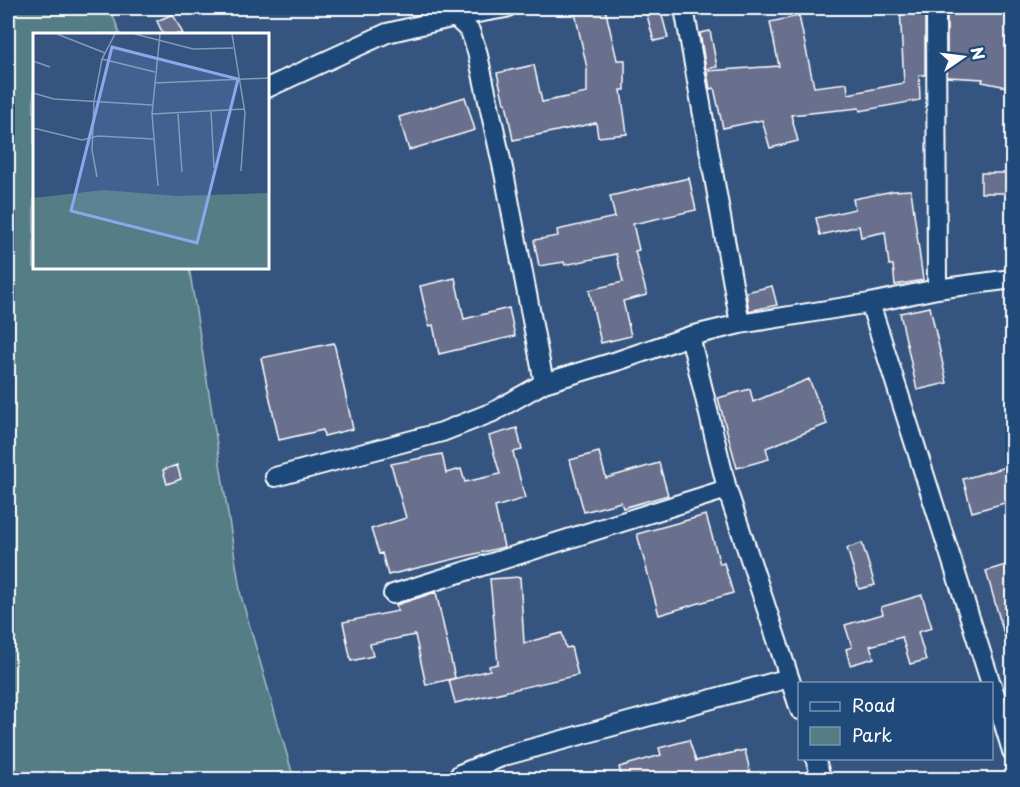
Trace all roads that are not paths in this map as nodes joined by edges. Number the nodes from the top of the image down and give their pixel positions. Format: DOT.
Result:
graph roads {
  1 [pos="506,8"];
  2 [pos="684,8"];
  3 [pos="936,8"];
  4 [pos="453,12"];
  5 [pos="268,88"];
  6 [pos="1012,279"];
  7 [pos="937,289"];
  8 [pos="870,303"];
  9 [pos="740,324"];
  10 [pos="690,336"];
  11 [pos="544,383"];
  12 [pos="275,477"];
  13 [pos="726,489"];
  14 [pos="393,594"];
  15 [pos="789,678"];
  16 [pos="990,682"];
  17 [pos="993,690"];
  18 [pos="798,704"];
  19 [pos="1012,752"];
  20 [pos="815,760"];
  21 [pos="460,774"];
  22 [pos="822,780"];
  1 -- 4 [label="street"];
  2 -- 9 [label="street"];
  3 -- 7 [label="street"];
  4 -- 5 [label="street"];
  4 -- 11 [label="street"];
  6 -- 7 [label="street"];
  7 -- 8 [label="street"];
  8 -- 9 [label="street"];
  8 -- 16 [label="street"];
  9 -- 10 [label="street"];
  10 -- 11 [label="street"];
  10 -- 13 [label="street"];
  11 -- 12 [label="street"];
  13 -- 14 [label="street"];
  13 -- 15 [label="street"];
  15 -- 18 [label="street"];
  15 -- 21 [label="street"];
  17 -- 19 [label="street"];
  20 -- 22 [label="street"];
}
